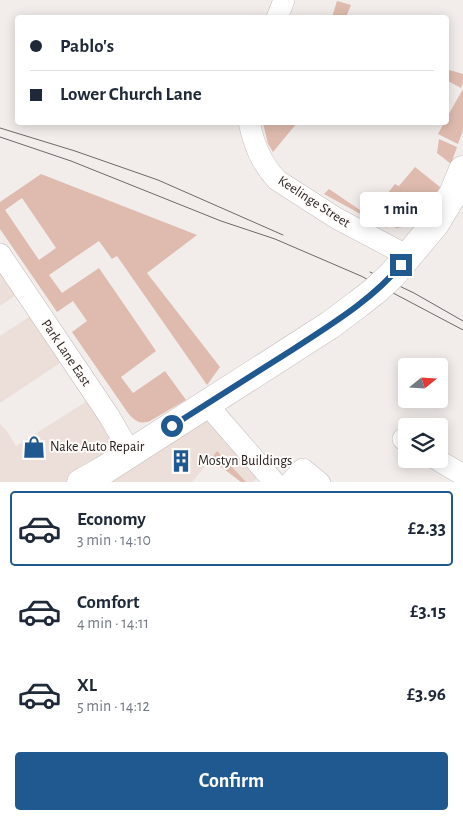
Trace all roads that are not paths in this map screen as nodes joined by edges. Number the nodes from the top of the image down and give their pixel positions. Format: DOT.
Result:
graph roads {
  1 [pos="284,0"];
  2 [pos="279,15"];
  3 [pos="250,125"];
  4 [pos="463,170"];
  5 [pos="0,254"];
  6 [pos="401,265"];
  7 [pos="209,403"];
  8 [pos="130,452"];
  9 [pos="448,466"];
  10 [pos="463,475"];
  11 [pos="93,479"];
  12 [pos="275,482"];
  13 [pos="290,482"];
  14 [pos="320,482"];
  1 -- 2 [label="street"];
  3 -- 6 [label="street, Keelinge Street"];
  4 -- 6 [label="main road"];
  5 -- 8 [label="street, Park Lane East"];
  6 -- 7 [label="main road, bridge"];
  7 -- 8 [label="main road"];
  7 -- 12 [label="street"];
  8 -- 11 [label="main road"];
  9 -- 10 [label="street"];
  13 -- 14 [label="street"];
}
